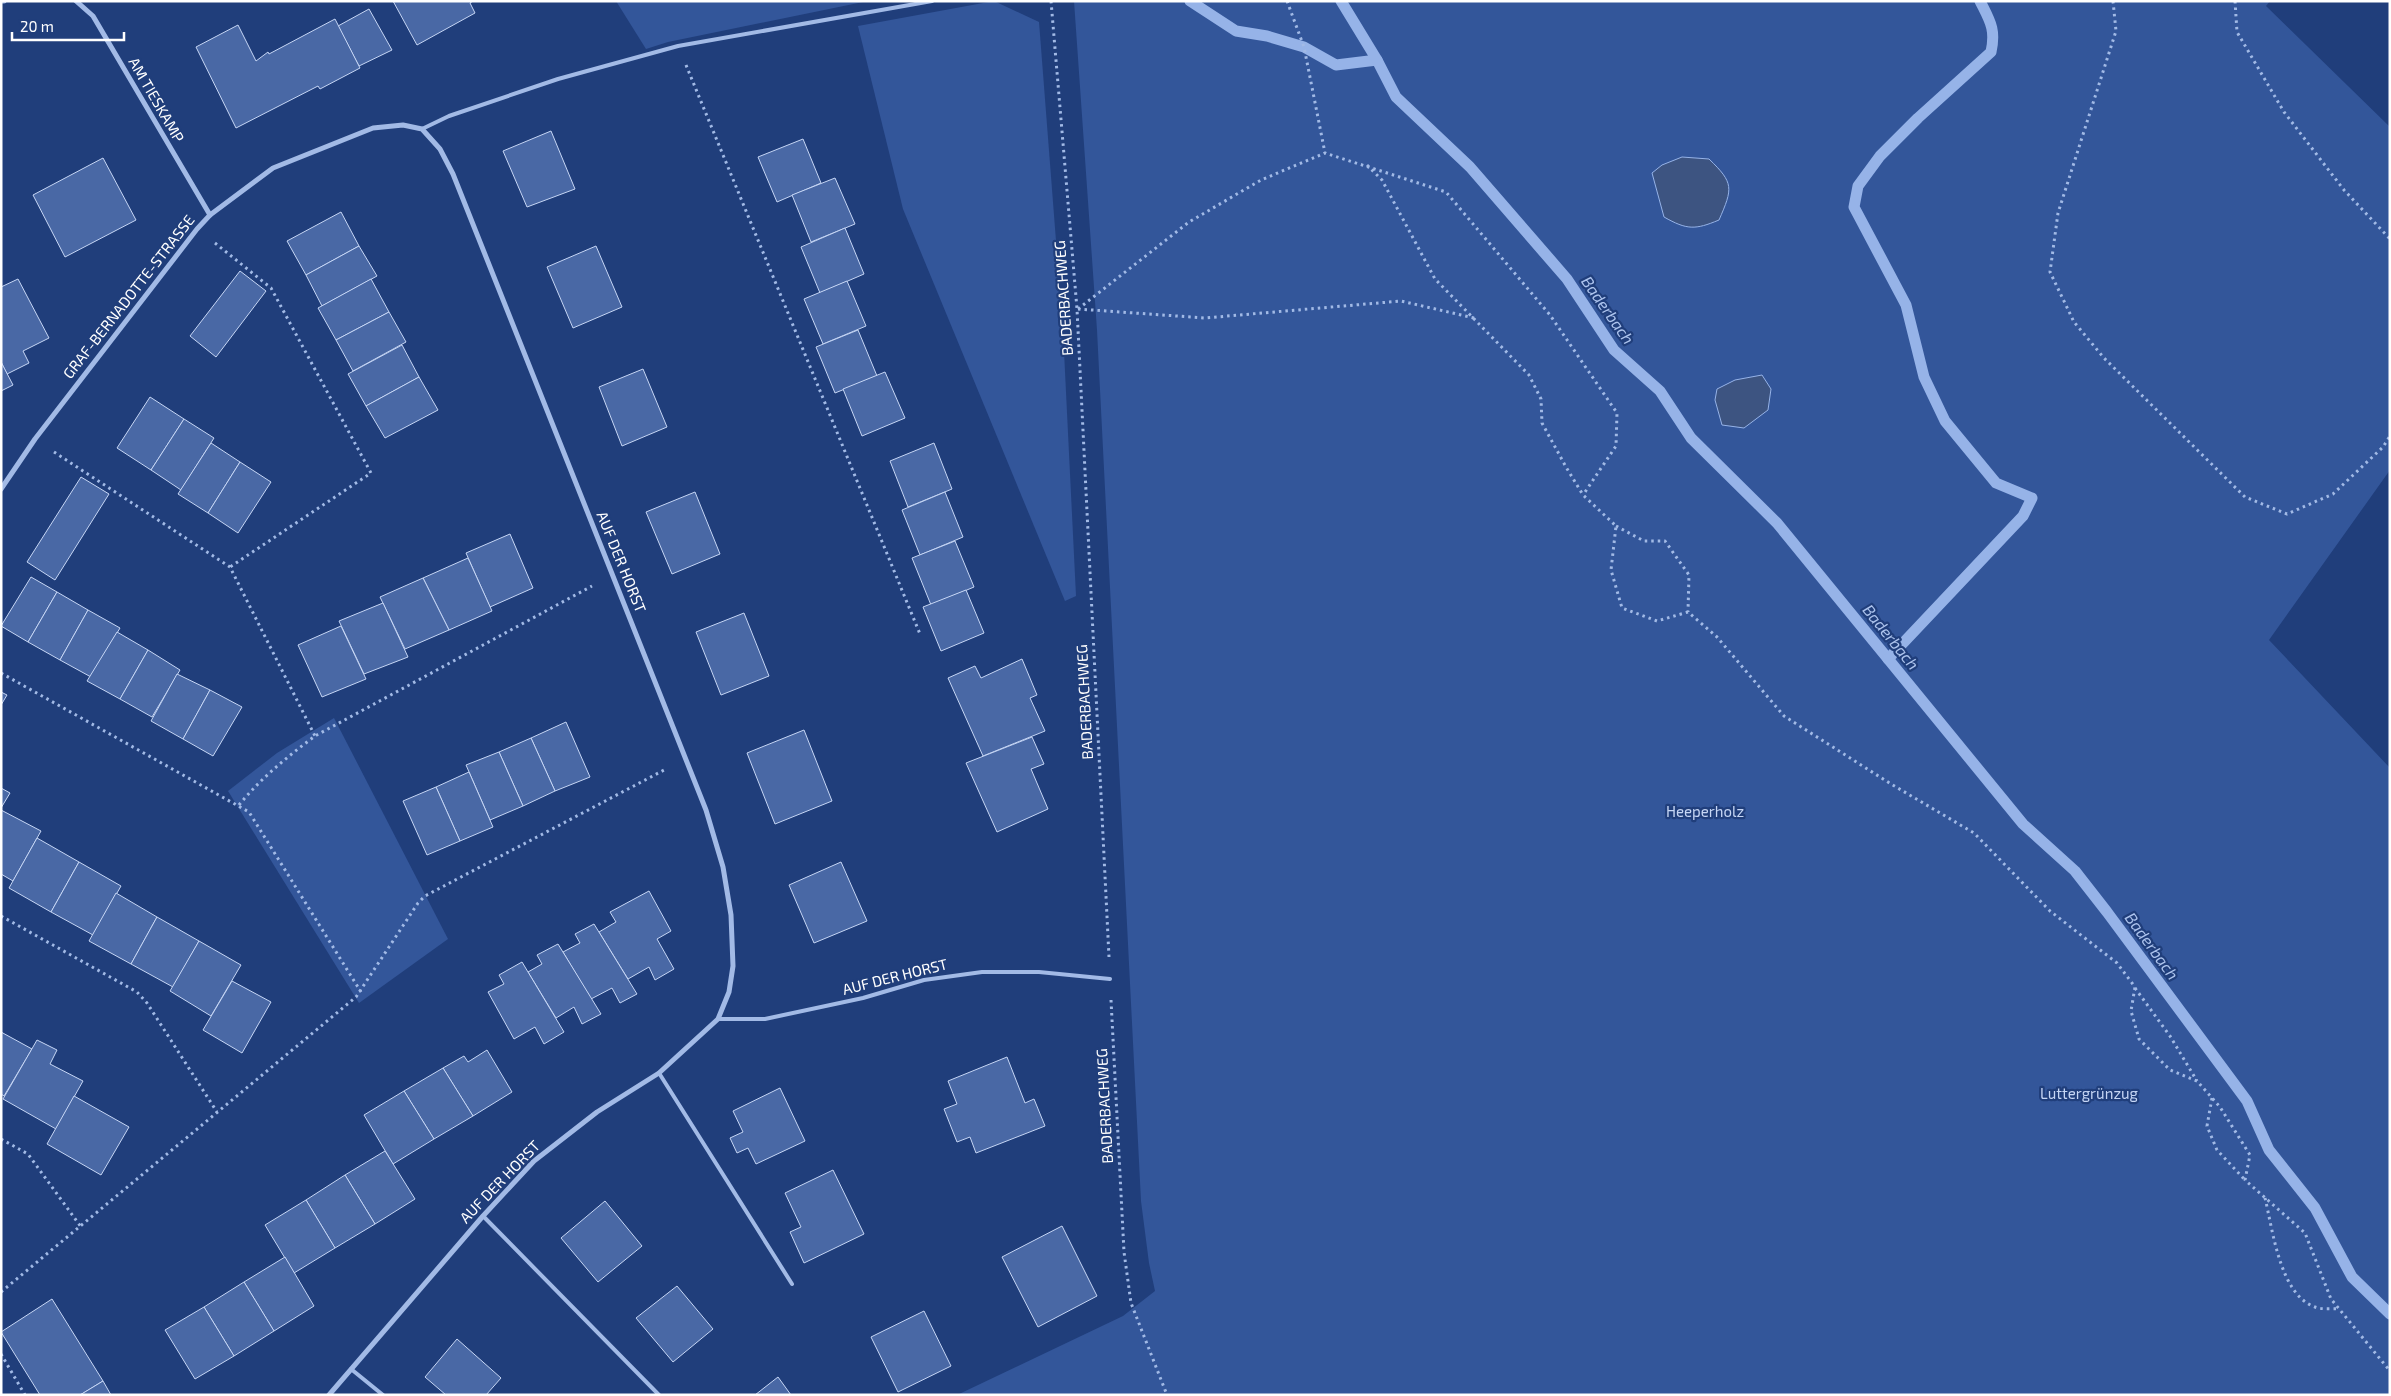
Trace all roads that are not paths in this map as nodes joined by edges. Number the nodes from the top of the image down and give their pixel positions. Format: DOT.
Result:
graph roads {
  1 [pos="76,1"];
  2 [pos="932,1"];
  3 [pos="422,130"];
  4 [pos="210,216"];
  5 [pos="1,489"];
  6 [pos="1110,978"];
  7 [pos="718,1019"];
  8 [pos="659,1073"];
  9 [pos="483,1216"];
  10 [pos="792,1284"];
  11 [pos="351,1369"];
  12 [pos="329,1395"];
  13 [pos="383,1395"];
  14 [pos="660,1395"];
  1 -- 4 [label="street, AM TIESKAMP"];
  2 -- 3 [label="lane"];
  3 -- 4 [label="street, GRAF-BERNADOTTE-STRASSE"];
  3 -- 7 [label="street, AUF DER HORST"];
  4 -- 5 [label="street, GRAF-BERNADOTTE-STRASSE"];
  6 -- 7 [label="lane, AUF DER HORST"];
  7 -- 8 [label="street, AUF DER HORST"];
  8 -- 9 [label="street, AUF DER HORST"];
  8 -- 10 [label="lane"];
  9 -- 11 [label="street, AUF DER HORST"];
  9 -- 14 [label="lane"];
  11 -- 12 [label="street, AUF DER HORST"];
  11 -- 13 [label="lane"];
}
